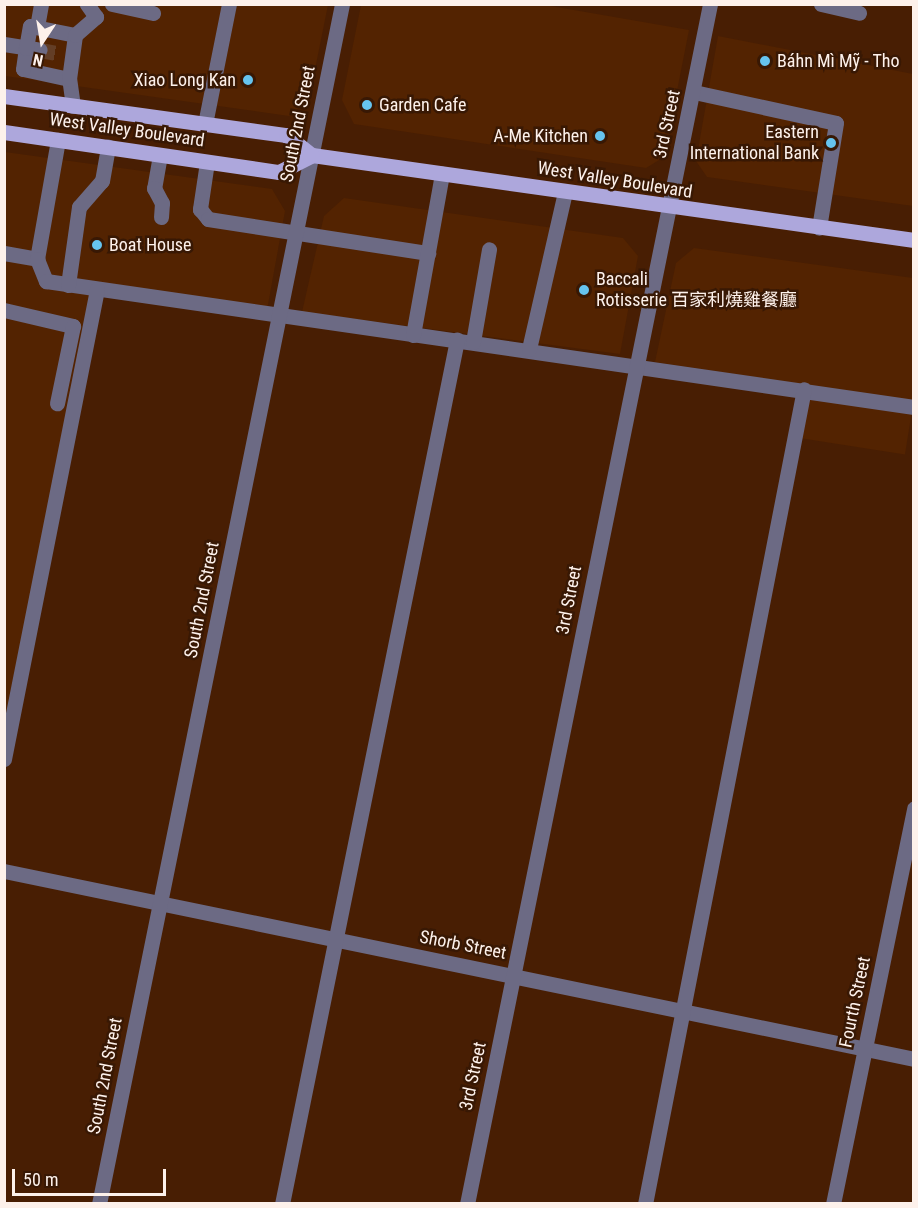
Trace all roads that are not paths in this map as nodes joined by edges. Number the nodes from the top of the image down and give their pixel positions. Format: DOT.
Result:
graph roads {
  1 [pos="41,4"];
  2 [pos="87,4"];
  3 [pos="112,4"];
  4 [pos="230,4"];
  5 [pos="342,4"];
  6 [pos="710,4"];
  7 [pos="821,4"];
  8 [pos="153,13"];
  9 [pos="859,13"];
  10 [pos="37,27"];
  11 [pos="75,35"];
  12 [pos="4,44"];
  13 [pos="33,49"];
  14 [pos="69,79"];
  15 [pos="694,92"];
  16 [pos="4,96"];
  17 [pos="73,106"];
  18 [pos="205,124"];
  19 [pos="4,132"];
  20 [pos="58,140"];
  21 [pos="108,147"];
  22 [pos="160,155"];
  23 [pos="312,155"];
  24 [pos="207,162"];
  25 [pos="442,174"];
  26 [pos="565,192"];
  27 [pos="669,208"];
  28 [pos="160,217"];
  29 [pos="819,228"];
  30 [pos="297,230"];
  31 [pos="914,240"];
  32 [pos="489,249"];
  33 [pos="4,253"];
  34 [pos="428,253"];
  35 [pos="37,259"];
  36 [pos="68,285"];
  37 [pos="97,290"];
  38 [pos="4,310"];
  39 [pos="279,318"];
  40 [pos="413,334"];
  41 [pos="465,341"];
  42 [pos="529,349"];
  43 [pos="637,363"];
  44 [pos="804,389"];
  45 [pos="57,403"];
  46 [pos="914,407"];
  47 [pos="4,759"];
  48 [pos="914,808"];
  49 [pos="4,871"];
  50 [pos="160,904"];
  51 [pos="338,940"];
  52 [pos="513,975"];
  53 [pos="685,1012"];
  54 [pos="865,1049"];
  55 [pos="914,1059"];
  56 [pos="99,1203"];
  57 [pos="282,1203"];
  58 [pos="466,1203"];
  59 [pos="645,1203"];
  60 [pos="833,1203"];
  1 -- 10 [label="street"];
  2 -- 11 [label="street"];
  3 -- 8 [label="street"];
  4 -- 18 [label="street"];
  5 -- 23 [label="street, South 2nd Street"];
  6 -- 15 [label="street, 3rd Street"];
  7 -- 9 [label="street"];
  10 -- 11 [label="street"];
  10 -- 13 [label="street"];
  11 -- 14 [label="street"];
  12 -- 13 [label="street"];
  13 -- 14 [label="street"];
  14 -- 17 [label="street"];
  15 -- 27 [label="street, 3rd Street"];
  15 -- 29 [label="street"];
  16 -- 17 [label="main road, West Valley Boulevard"];
  17 -- 18 [label="main road, West Valley Boulevard"];
  18 -- 23 [label="main road, West Valley Boulevard"];
  19 -- 20 [label="main road, West Valley Boulevard"];
  20 -- 21 [label="main road, West Valley Boulevard"];
  20 -- 35 [label="street"];
  21 -- 22 [label="main road, West Valley Boulevard"];
  21 -- 36 [label="street"];
  22 -- 24 [label="main road, West Valley Boulevard"];
  22 -- 28 [label="street"];
  23 -- 24 [label="main road, West Valley Boulevard"];
  23 -- 25 [label="main road, West Valley Boulevard"];
  23 -- 30 [label="street, South 2nd Street"];
  24 -- 30 [label="street"];
  25 -- 26 [label="main road, West Valley Boulevard"];
  25 -- 34 [label="street"];
  26 -- 27 [label="main road, West Valley Boulevard"];
  26 -- 42 [label="street"];
  27 -- 29 [label="main road, West Valley Boulevard"];
  27 -- 43 [label="street, 3rd Street"];
  29 -- 31 [label="main road, West Valley Boulevard"];
  30 -- 34 [label="street"];
  30 -- 39 [label="street, South 2nd Street"];
  32 -- 41 [label="street"];
  33 -- 35 [label="street"];
  34 -- 40 [label="street"];
  35 -- 36 [label="street"];
  36 -- 37 [label="street"];
  37 -- 39 [label="street"];
  37 -- 47 [label="street"];
  38 -- 45 [label="street"];
  39 -- 40 [label="street"];
  39 -- 50 [label="street, South 2nd Street"];
  40 -- 41 [label="street"];
  41 -- 42 [label="street"];
  41 -- 51 [label="street"];
  42 -- 43 [label="street"];
  43 -- 44 [label="street"];
  43 -- 52 [label="street, 3rd Street"];
  44 -- 46 [label="street"];
  44 -- 53 [label="street"];
  48 -- 54 [label="street, Fourth Street"];
  49 -- 50 [label="street, Shorb Street"];
  50 -- 51 [label="street, Shorb Street"];
  50 -- 56 [label="street, South 2nd Street"];
  51 -- 52 [label="street, Shorb Street"];
  51 -- 57 [label="street"];
  52 -- 53 [label="street, Shorb Street"];
  52 -- 58 [label="street, 3rd Street"];
  53 -- 54 [label="street, Shorb Street"];
  53 -- 59 [label="street"];
  54 -- 55 [label="street, Shorb Street"];
  54 -- 60 [label="street, Fourth Street"];
}
